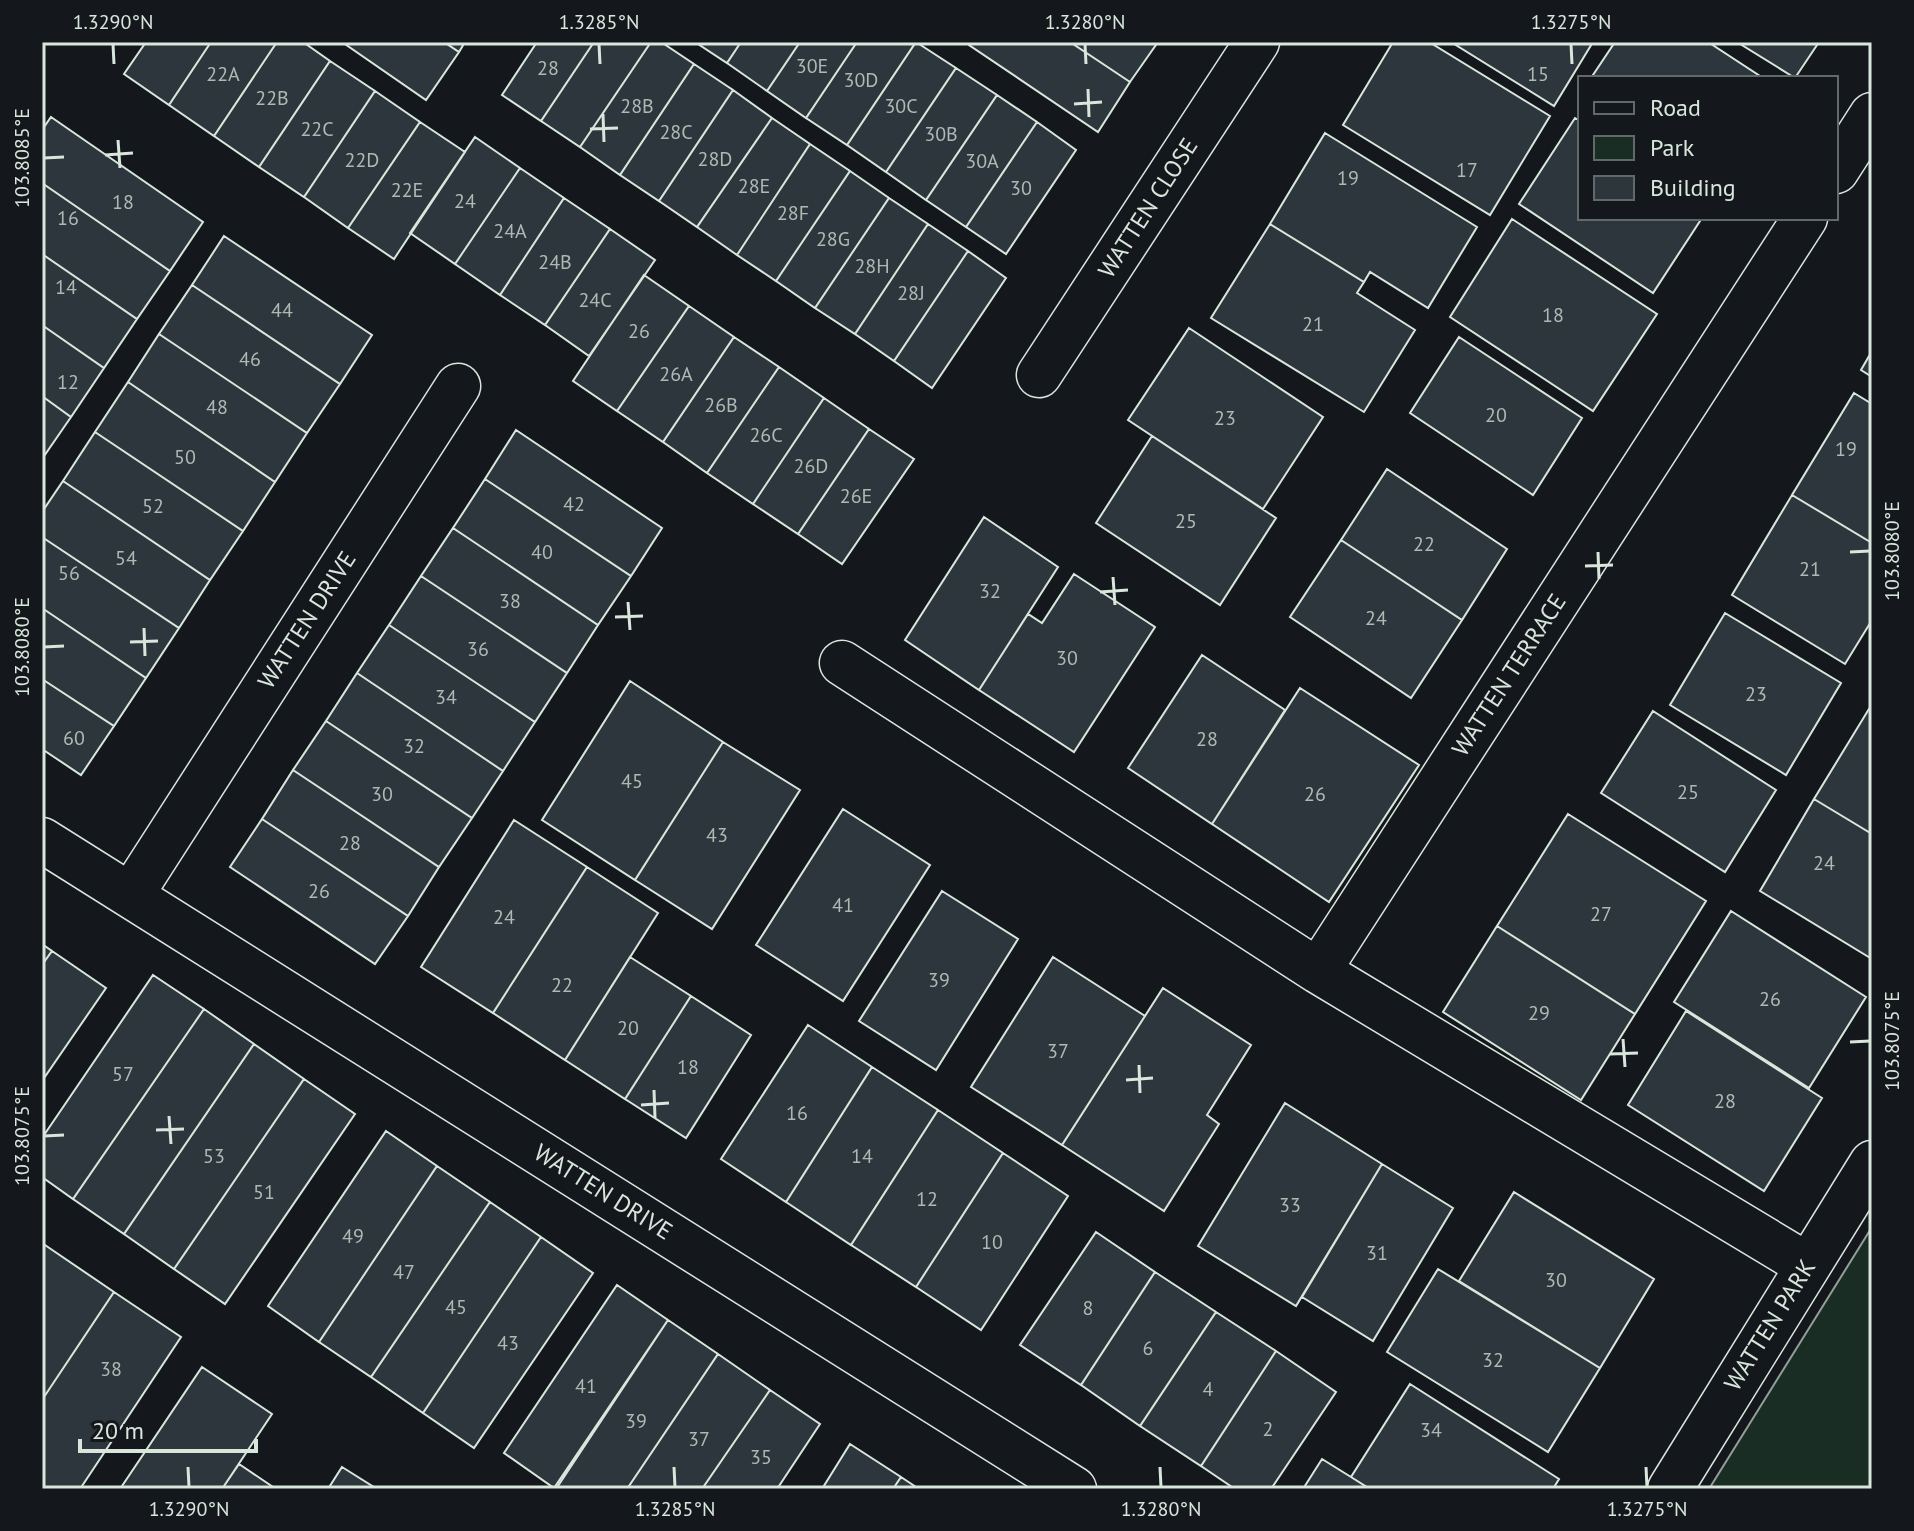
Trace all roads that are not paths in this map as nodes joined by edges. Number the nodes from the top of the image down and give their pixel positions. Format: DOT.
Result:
graph roads {
  1 [pos="1257,42"];
  2 [pos="1872,115"];
  3 [pos="1838,168"];
  4 [pos="1804,220"];
  5 [pos="1039,375"];
  6 [pos="458,386"];
  7 [pos="842,663"];
  8 [pos="42,840"];
  9 [pos="131,895"];
  10 [pos="1318,971"];
  11 [pos="1872,1163"];
  12 [pos="1807,1265"];
  13 [pos="1074,1489"];
  14 [pos="1670,1489"];
  1 -- 5 [label="street, WATTEN CLOSE"];
  2 -- 3 [label="street"];
  4 -- 10 [label="street, WATTEN TERRACE"];
  6 -- 9 [label="street, WATTEN DRIVE"];
  7 -- 10 [label="street"];
  8 -- 9 [label="street, WATTEN DRIVE"];
  9 -- 13 [label="street, WATTEN DRIVE"];
  10 -- 12 [label="street"];
  11 -- 12 [label="street, WATTEN PARK"];
  12 -- 14 [label="street, WATTEN PARK"];
}
